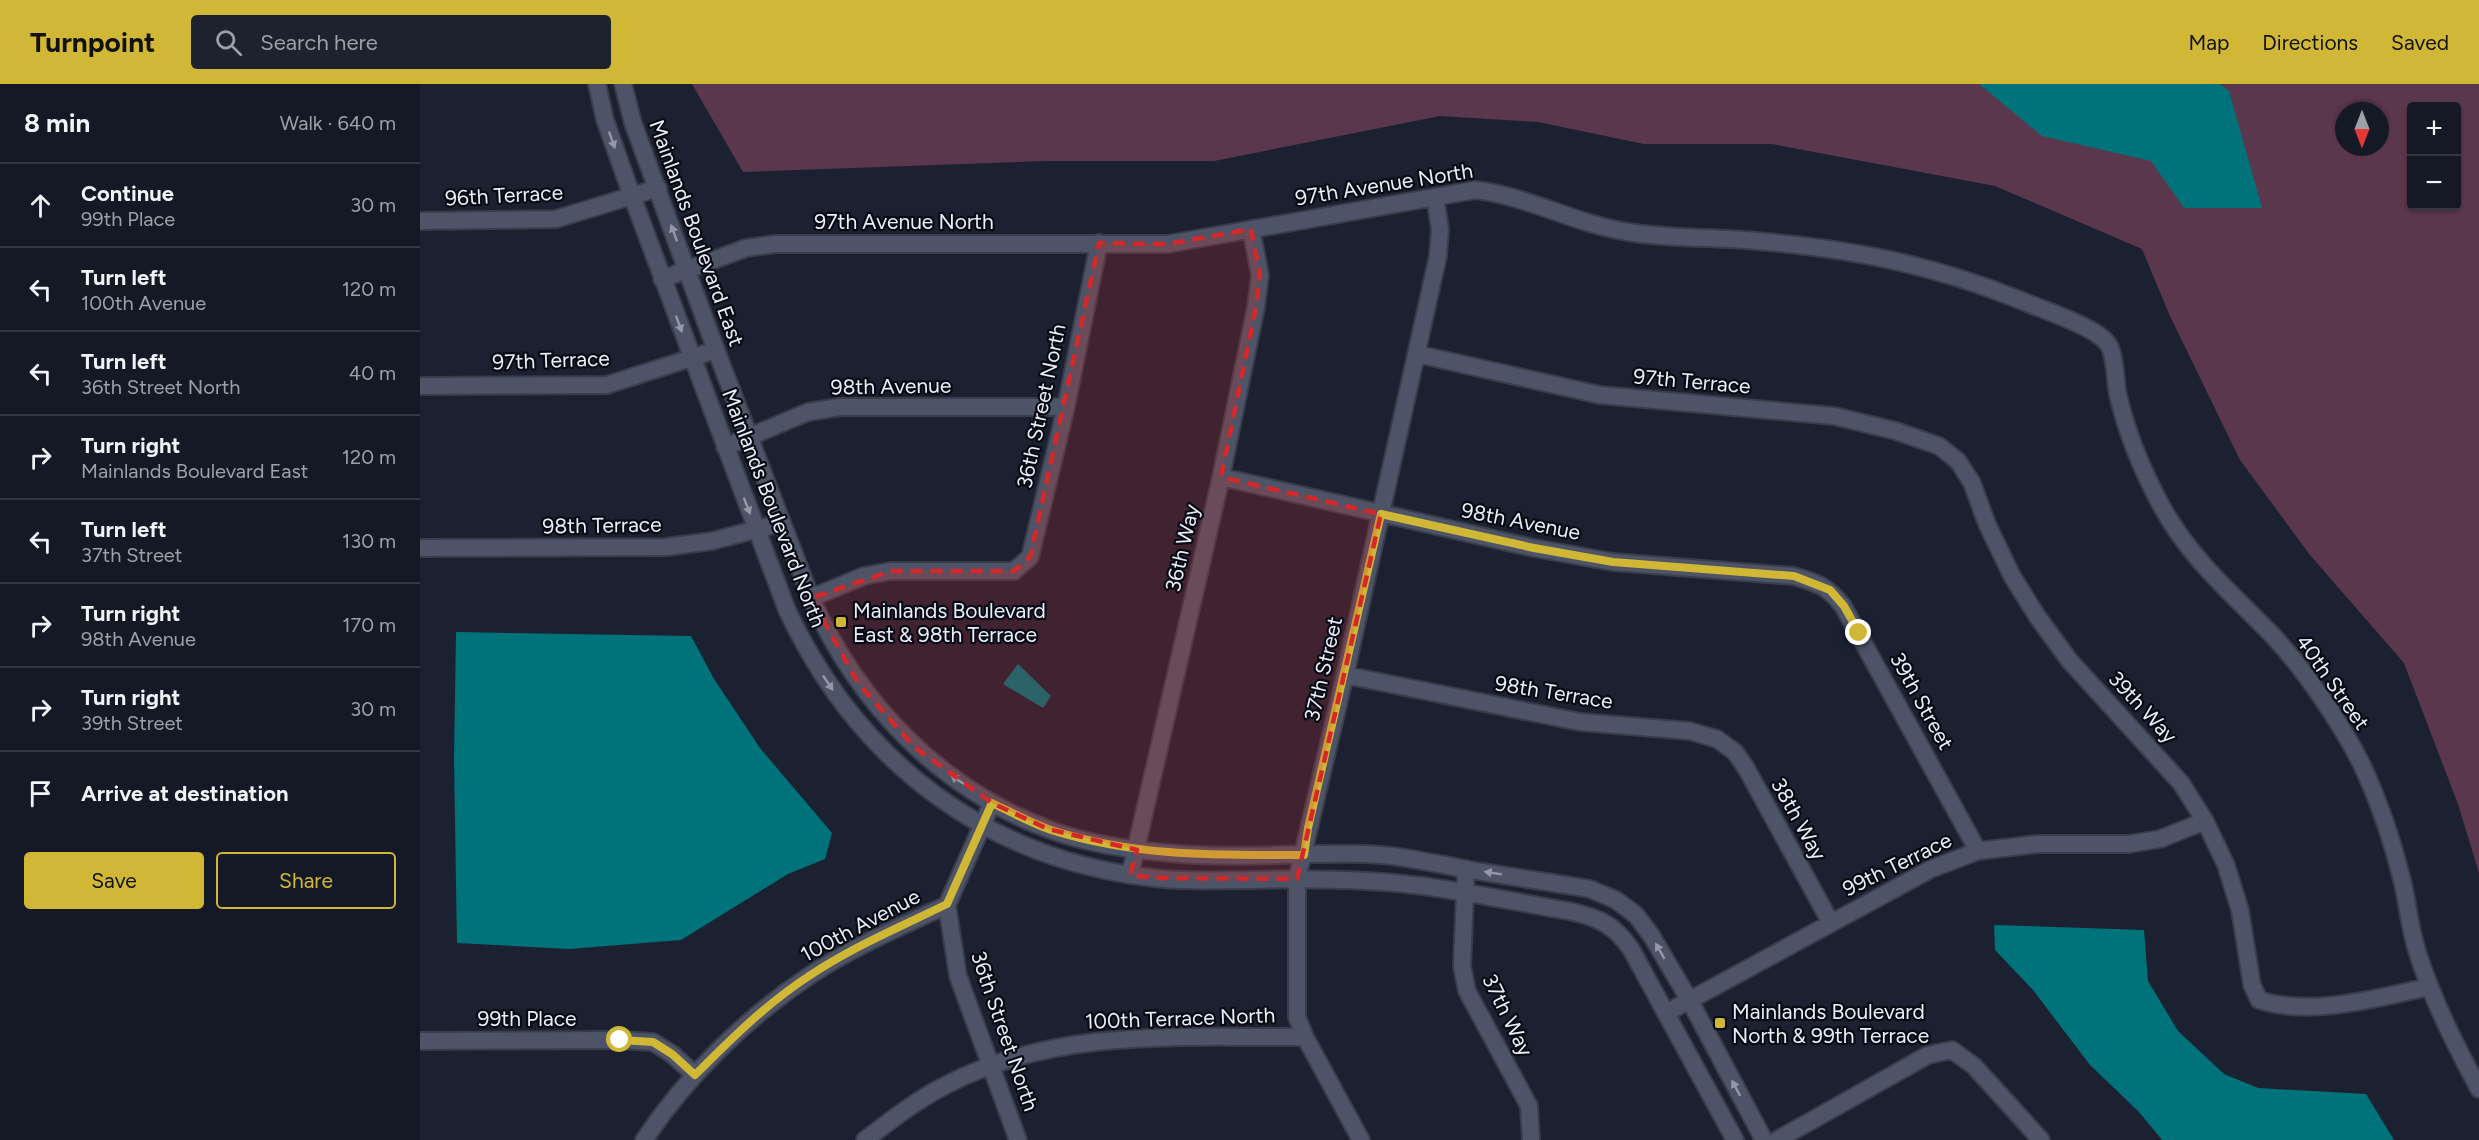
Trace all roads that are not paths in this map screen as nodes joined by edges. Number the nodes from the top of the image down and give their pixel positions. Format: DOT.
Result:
graph roads {
  1 [pos="597,84"];
  2 [pos="623,84"];
  3 [pos="658,188"];
  4 [pos="632,196"];
  5 [pos="1436,197"];
  6 [pos="420,221"];
  7 [pos="1251,229"];
  8 [pos="1100,243"];
  9 [pos="687,271"];
  10 [pos="662,279"];
  11 [pos="2098,334"];
  12 [pos="716,350"];
  13 [pos="1417,354"];
  14 [pos="691,358"];
  15 [pos="420,386"];
  16 [pos="1066,407"];
  17 [pos="749,436"];
  18 [pos="725,447"];
  19 [pos="1958,461"];
  20 [pos="1221,477"];
  21 [pos="1381,514"];
  22 [pos="781,523"];
  23 [pos="756,530"];
  24 [pos="420,548"];
  25 [pos="1816,583"];
  26 [pos="811,598"];
  27 [pos="1345,675"];
  28 [pos="1746,768"];
  29 [pos="992,803"];
  30 [pos="2205,821"];
  31 [pos="981,825"];
  32 [pos="1137,850"];
  33 [pos="1978,851"];
  34 [pos="1304,855"];
  35 [pos="1466,869"];
  36 [pos="1130,875"];
  37 [pos="1297,879"];
  38 [pos="1464,892"];
  39 [pos="947,904"];
  40 [pos="1831,923"];
  41 [pos="2429,987"];
  42 [pos="1690,1001"];
  43 [pos="1666,1013"];
  44 [pos="1305,1037"];
  45 [pos="420,1041"];
  46 [pos="991,1065"];
  47 [pos="695,1075"];
  48 [pos="2479,1089"];
  49 [pos="645,1140"];
  50 [pos="865,1140"];
  51 [pos="1018,1140"];
  52 [pos="1361,1140"];
  53 [pos="1531,1140"];
  54 [pos="1736,1140"];
  55 [pos="1764,1140"];
  56 [pos="1777,1140"];
  57 [pos="2041,1140"];
  1 -- 4 [label="street, Mainlands Boulevard North, one-way"];
  2 -- 3 [label="street, Mainlands Boulevard East"];
  3 -- 4 [label="street, 96th Terrace"];
  9 -- 3 [label="street, Mainlands Boulevard East, one-way"];
  4 -- 6 [label="street, 96th Terrace"];
  4 -- 10 [label="street, Mainlands Boulevard North"];
  5 -- 7 [label="street, 97th Avenue North"];
  5 -- 11 [label="street, 97th Avenue North"];
  5 -- 13 [label="street, 37th Street"];
  7 -- 8 [label="street, 97th Avenue North"];
  7 -- 20 [label="street, 36th Way"];
  8 -- 9 [label="street, 97th Avenue North"];
  8 -- 16 [label="street, 36th Street North"];
  9 -- 10 [label="street, 97th Avenue North"];
  9 -- 12 [label="street, Mainlands Boulevard East"];
  10 -- 14 [label="street, Mainlands Boulevard North, one-way"];
  11 -- 41 [label="street, 40th Street"];
  12 -- 14 [label="street, 97th Terrace"];
  12 -- 17 [label="street, Mainlands Boulevard East"];
  13 -- 19 [label="street, 97th Terrace"];
  13 -- 21 [label="street, 37th Street"];
  14 -- 15 [label="street, 97th Terrace"];
  14 -- 18 [label="street, Mainlands Boulevard North"];
  16 -- 17 [label="street, 98th Avenue"];
  16 -- 26 [label="street, 36th Street North"];
  17 -- 18 [label="street, 98th Avenue"];
  17 -- 22 [label="street, Mainlands Boulevard East"];
  18 -- 23 [label="street, Mainlands Boulevard North, one-way"];
  19 -- 30 [label="street, 39th Way"];
  20 -- 21 [label="street, 98th Avenue"];
  20 -- 32 [label="street, 36th Way"];
  21 -- 25 [label="street, 98th Avenue"];
  21 -- 27 [label="street, 37th Street"];
  22 -- 23 [label="street, 98th Terrace"];
  22 -- 26 [label="street, Mainlands Boulevard East"];
  23 -- 24 [label="street, 98th Terrace"];
  23 -- 31 [label="street, Mainlands Boulevard North, one-way"];
  25 -- 33 [label="street, 39th Street"];
  29 -- 26 [label="street, Mainlands Boulevard East, one-way"];
  27 -- 28 [label="street, 98th Terrace"];
  27 -- 34 [label="street, 37th Street"];
  28 -- 40 [label="street, 38th Way"];
  29 -- 31 [label="street"];
  29 -- 32 [label="street, Mainlands Boulevard East"];
  30 -- 33 [label="street, 99th Terrace"];
  30 -- 41 [label="street, 39th Way"];
  31 -- 36 [label="street, Mainlands Boulevard North"];
  31 -- 39 [label="street"];
  32 -- 34 [label="street, Mainlands Boulevard East"];
  32 -- 36 [label="street, 36th Way"];
  33 -- 40 [label="street, 99th Terrace"];
  34 -- 35 [label="street, Mainlands Boulevard East"];
  34 -- 37 [label="street, 37th Street"];
  35 -- 38 [label="street, 37th Way"];
  42 -- 35 [label="street, Mainlands Boulevard East, one-way"];
  36 -- 37 [label="street, Mainlands Boulevard North"];
  37 -- 38 [label="street, Mainlands Boulevard North"];
  37 -- 44 [label="street, 37th Street"];
  38 -- 43 [label="street, Mainlands Boulevard North"];
  38 -- 53 [label="street, 37th Way"];
  39 -- 46 [label="street, 36th Street North"];
  39 -- 47 [label="street, 100th Avenue"];
  40 -- 42 [label="street, 99th Terrace"];
  41 -- 48 [label="street, 40th Street"];
  42 -- 43 [label="street, 99th Terrace"];
  55 -- 42 [label="street, one-way"];
  43 -- 54 [label="street, Mainlands Boulevard North"];
  44 -- 46 [label="street, 100th Terrace North"];
  44 -- 52 [label="street, 37th Street"];
  45 -- 47 [label="street, 99th Place"];
  46 -- 50 [label="street, 100th Terrace North"];
  46 -- 51 [label="street, 36th Street North"];
  47 -- 49 [label="street, 100th Avenue"];
  56 -- 57 [label="street"];
}
